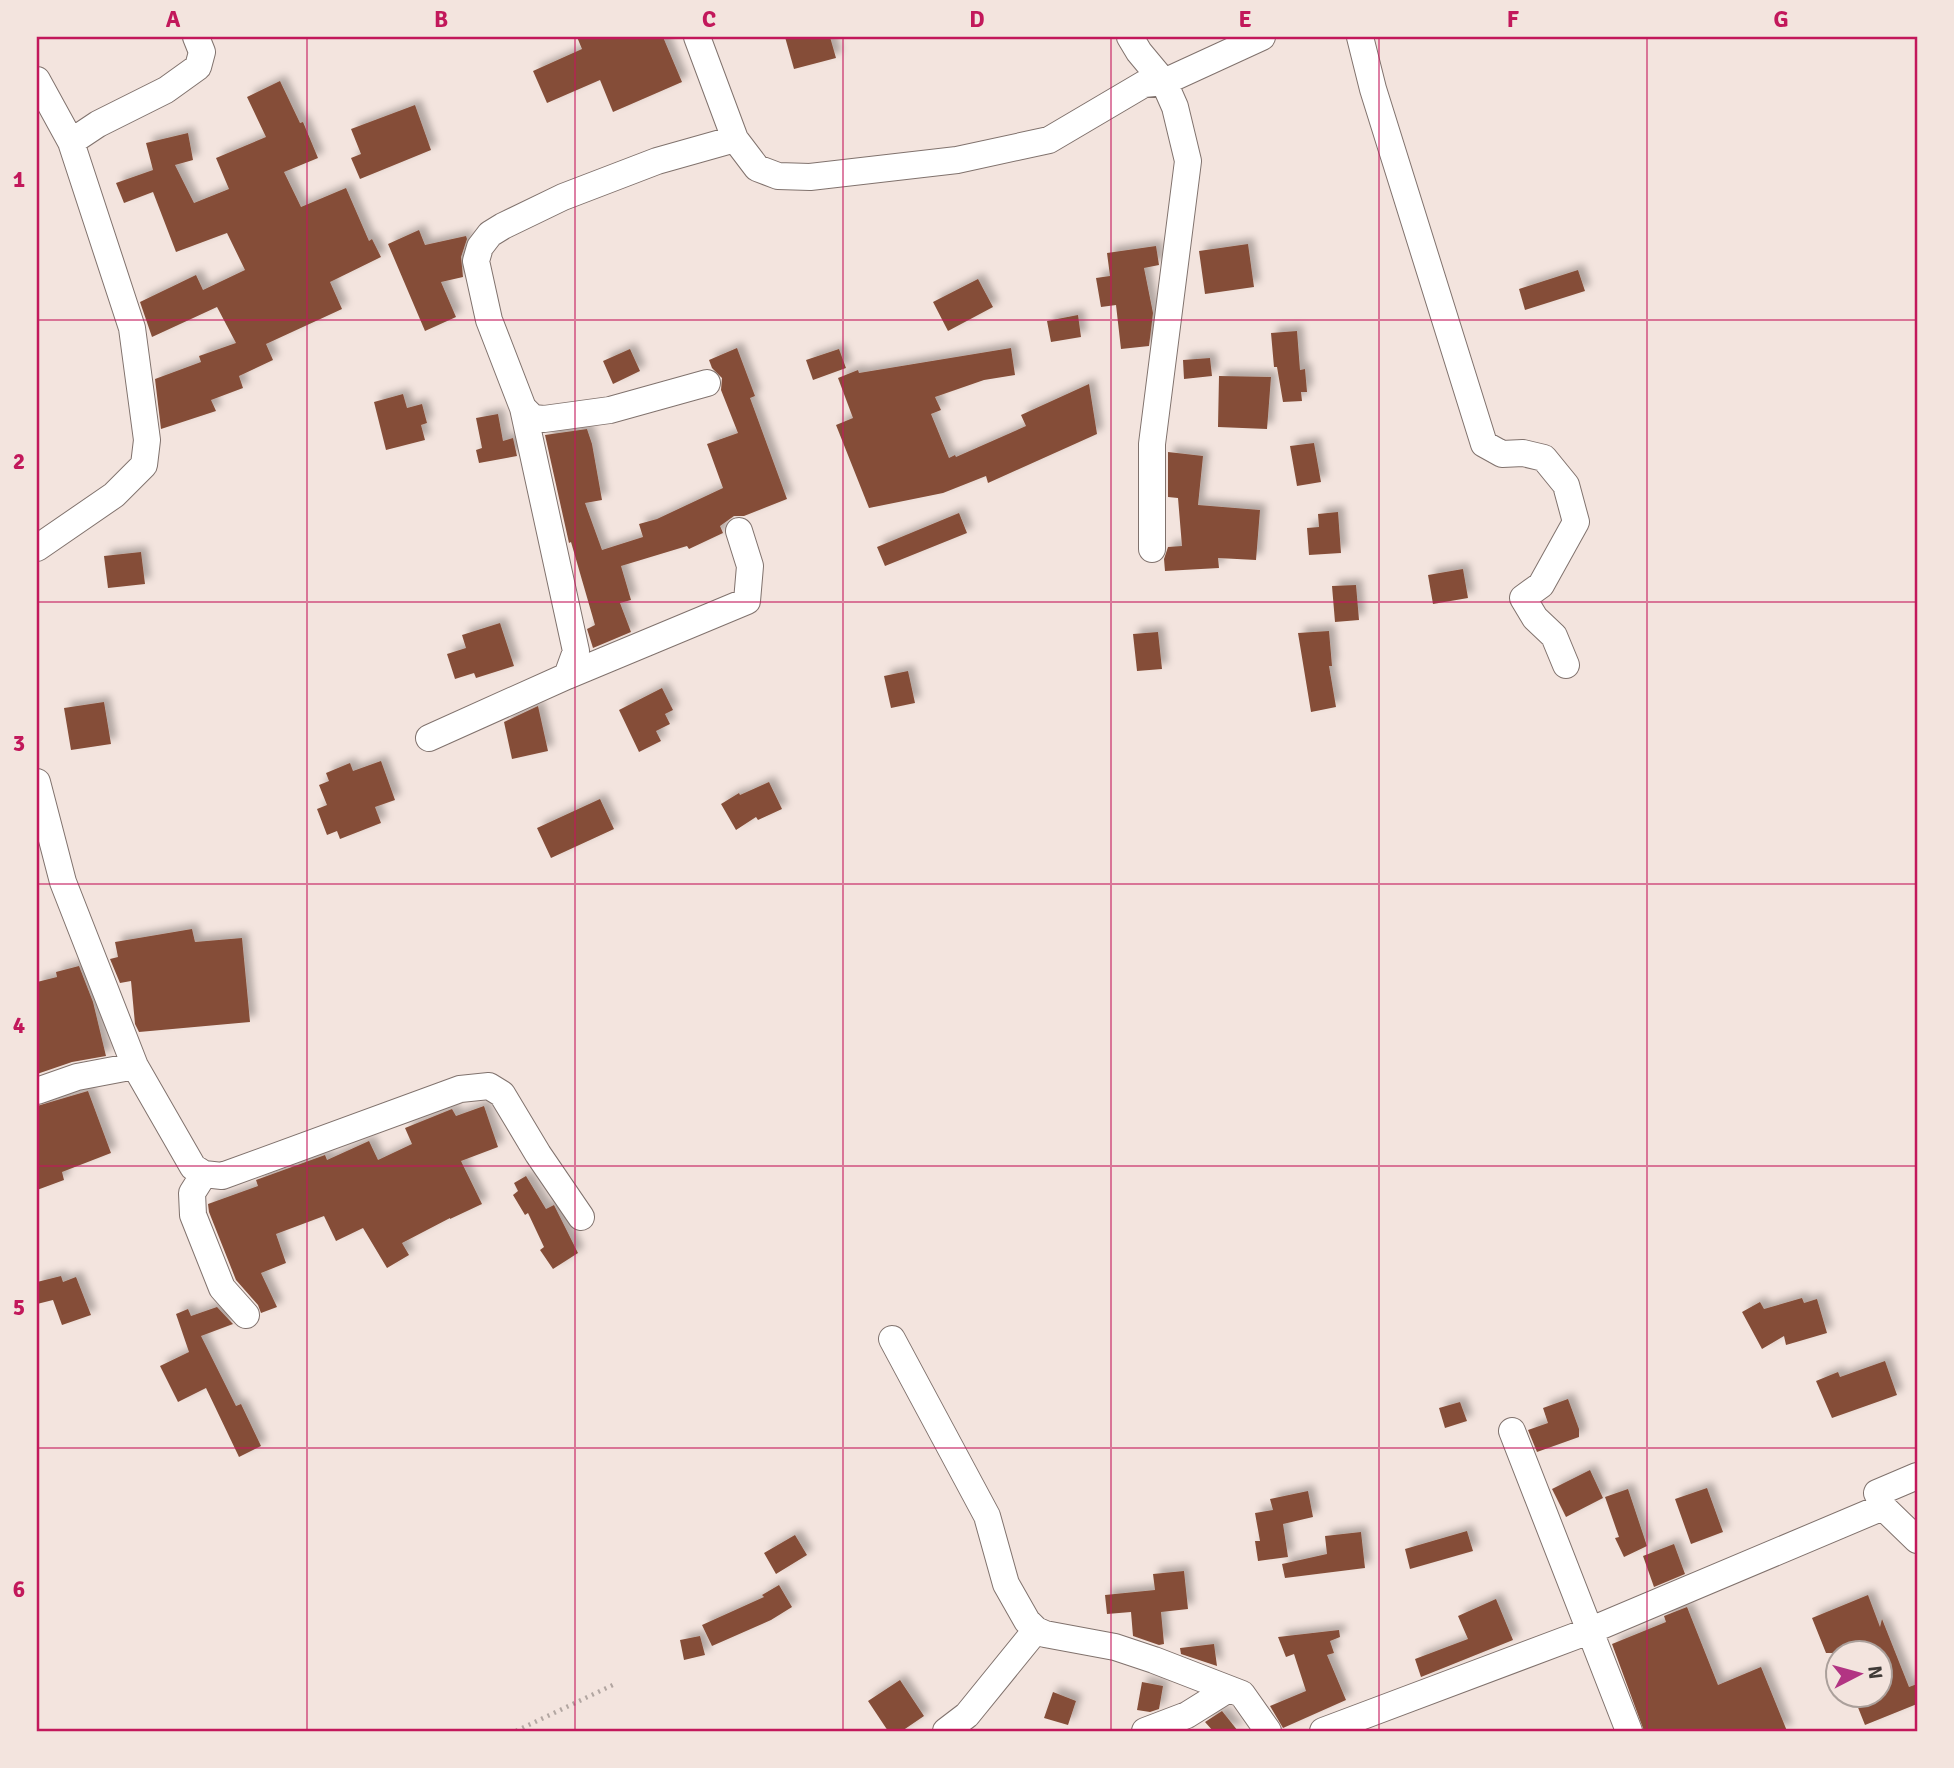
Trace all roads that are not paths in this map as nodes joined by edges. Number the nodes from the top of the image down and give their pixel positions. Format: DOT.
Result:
graph roads {
  1 [pos="196,37"];
  2 [pos="697,37"];
  3 [pos="1130,37"];
  4 [pos="1262,37"];
  5 [pos="1360,37"];
  6 [pos="37,80"];
  7 [pos="1164,82"];
  8 [pos="735,139"];
  9 [pos="71,142"];
  10 [pos="707,383"];
  11 [pos="523,408"];
  12 [pos="739,531"];
  13 [pos="37,548"];
  14 [pos="1152,549"];
  15 [pos="1566,666"];
  16 [pos="566,676"];
  17 [pos="429,738"];
  18 [pos="37,782"];
  19 [pos="135,1066"];
  20 [pos="37,1091"];
  21 [pos="204,1174"];
  22 [pos="581,1217"];
  23 [pos="246,1315"];
  24 [pos="892,1339"];
  25 [pos="1512,1431"];
  26 [pos="1917,1476"];
  27 [pos="1883,1507"];
  28 [pos="1917,1541"];
  29 [pos="1036,1630"];
  30 [pos="1589,1631"];
  31 [pos="1227,1690"];
  32 [pos="946,1731"];
  33 [pos="1145,1731"];
  34 [pos="1268,1731"];
  35 [pos="1323,1731"];
  36 [pos="1629,1731"];
  1 -- 9 [label="street"];
  2 -- 8 [label="street"];
  3 -- 7 [label="street"];
  4 -- 7 [label="street"];
  5 -- 15 [label="street"];
  6 -- 9 [label="street"];
  7 -- 8 [label="street"];
  7 -- 14 [label="street"];
  8 -- 11 [label="street"];
  9 -- 13 [label="street"];
  10 -- 11 [label="street"];
  11 -- 16 [label="street"];
  12 -- 16 [label="street"];
  16 -- 17 [label="street"];
  18 -- 19 [label="street"];
  19 -- 20 [label="street"];
  19 -- 21 [label="street"];
  21 -- 22 [label="street"];
  21 -- 23 [label="street"];
  24 -- 29 [label="street"];
  25 -- 30 [label="street"];
  26 -- 27 [label="street"];
  27 -- 28 [label="street"];
  27 -- 30 [label="street"];
  29 -- 31 [label="street"];
  29 -- 32 [label="street"];
  30 -- 35 [label="street"];
  30 -- 36 [label="street"];
  31 -- 33 [label="street"];
  31 -- 34 [label="street"];
}
